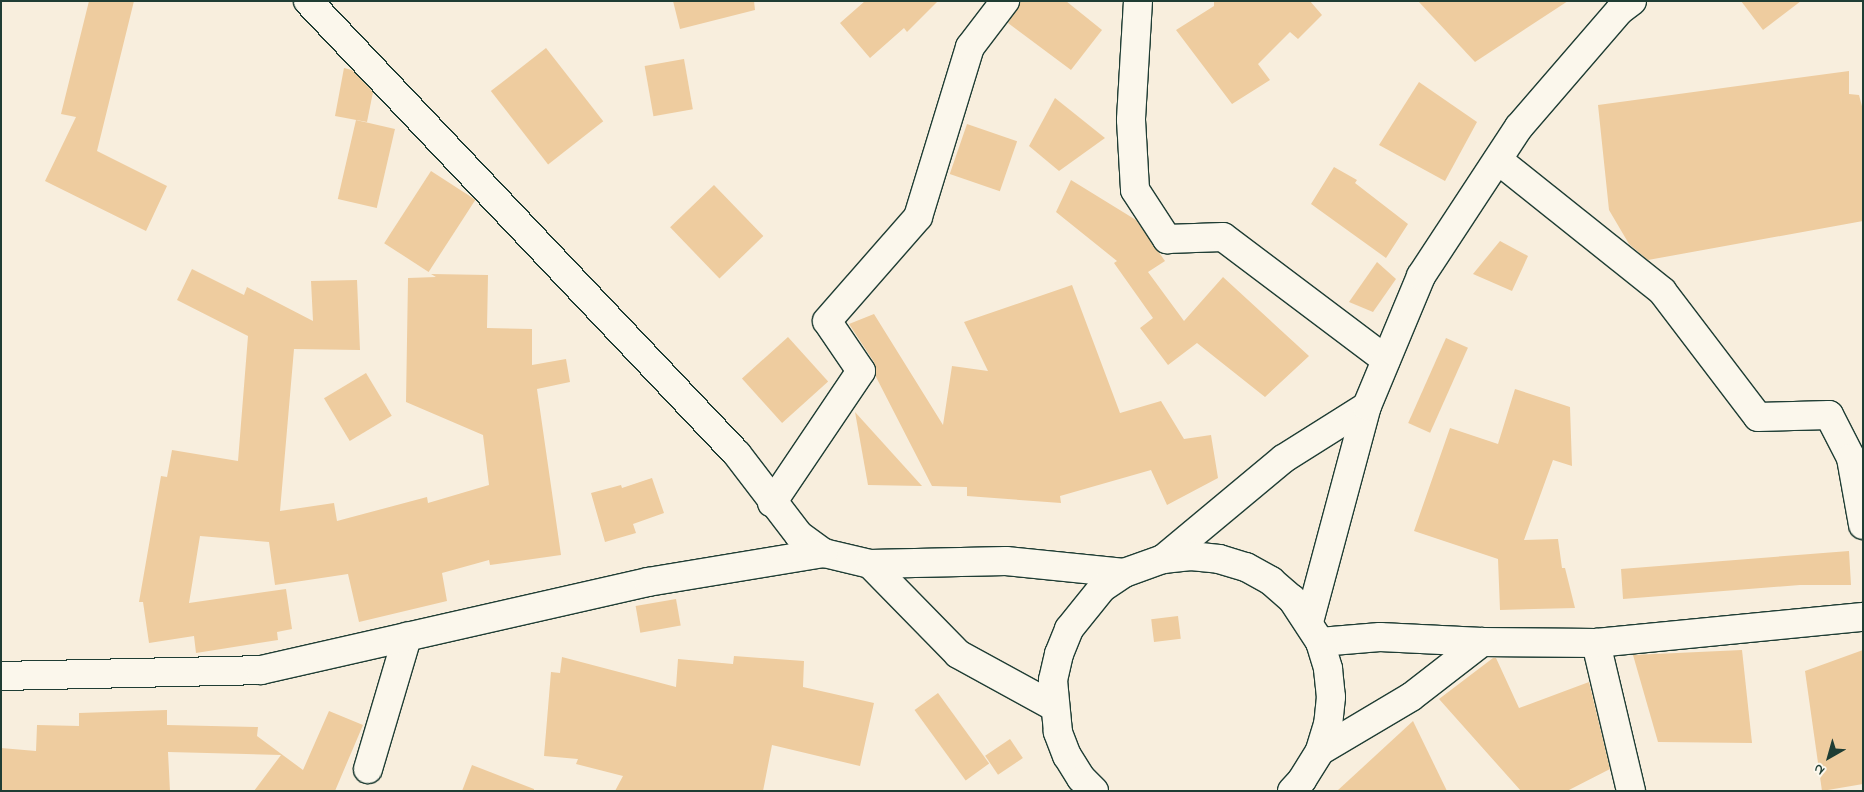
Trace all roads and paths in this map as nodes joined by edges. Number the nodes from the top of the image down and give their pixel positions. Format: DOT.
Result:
graph roads {
  1 [pos="308,1"];
  2 [pos="1006,1"];
  3 [pos="1138,1"];
  4 [pos="1632,1"];
  5 [pos="1498,160"];
  6 [pos="1386,360"];
  7 [pos="1367,406"];
  8 [pos="772,502"];
  9 [pos="1863,525"];
  10 [pos="824,552"];
  11 [pos="1163,559"];
  12 [pos="870,564"];
  13 [pos="1124,573"];
  14 [pos="1863,617"];
  15 [pos="1315,632"];
  16 [pos="407,637"];
  17 [pos="1482,642"];
  18 [pos="1596,643"];
  19 [pos="1,676"];
  20 [pos="1053,706"];
  21 [pos="1320,751"];
  22 [pos="368,769"];
  23 [pos="1085,786"];
  24 [pos="1292,791"];
  25 [pos="1631,791"];
  1 -- 8 [label="street"];
  2 -- 8 [label="street"];
  3 -- 6 [label="street"];
  4 -- 5 [label="street"];
  5 -- 6 [label="street"];
  5 -- 9 [label="street"];
  6 -- 7 [label="street"];
  7 -- 11 [label="street"];
  7 -- 15 [label="street"];
  8 -- 10 [label="street"];
  10 -- 12 [label="street"];
  10 -- 16 [label="street"];
  11 -- 13 [label="street"];
  11 -- 15 [label="street"];
  12 -- 13 [label="street"];
  12 -- 20 [label="street"];
  13 -- 20 [label="street"];
  14 -- 18 [label="street"];
  15 -- 17 [label="street"];
  15 -- 21 [label="street"];
  16 -- 19 [label="street"];
  16 -- 22 [label="street"];
  17 -- 18 [label="street"];
  17 -- 21 [label="street"];
  18 -- 25 [label="street"];
  20 -- 23 [label="street"];
  21 -- 24 [label="street"];
}
